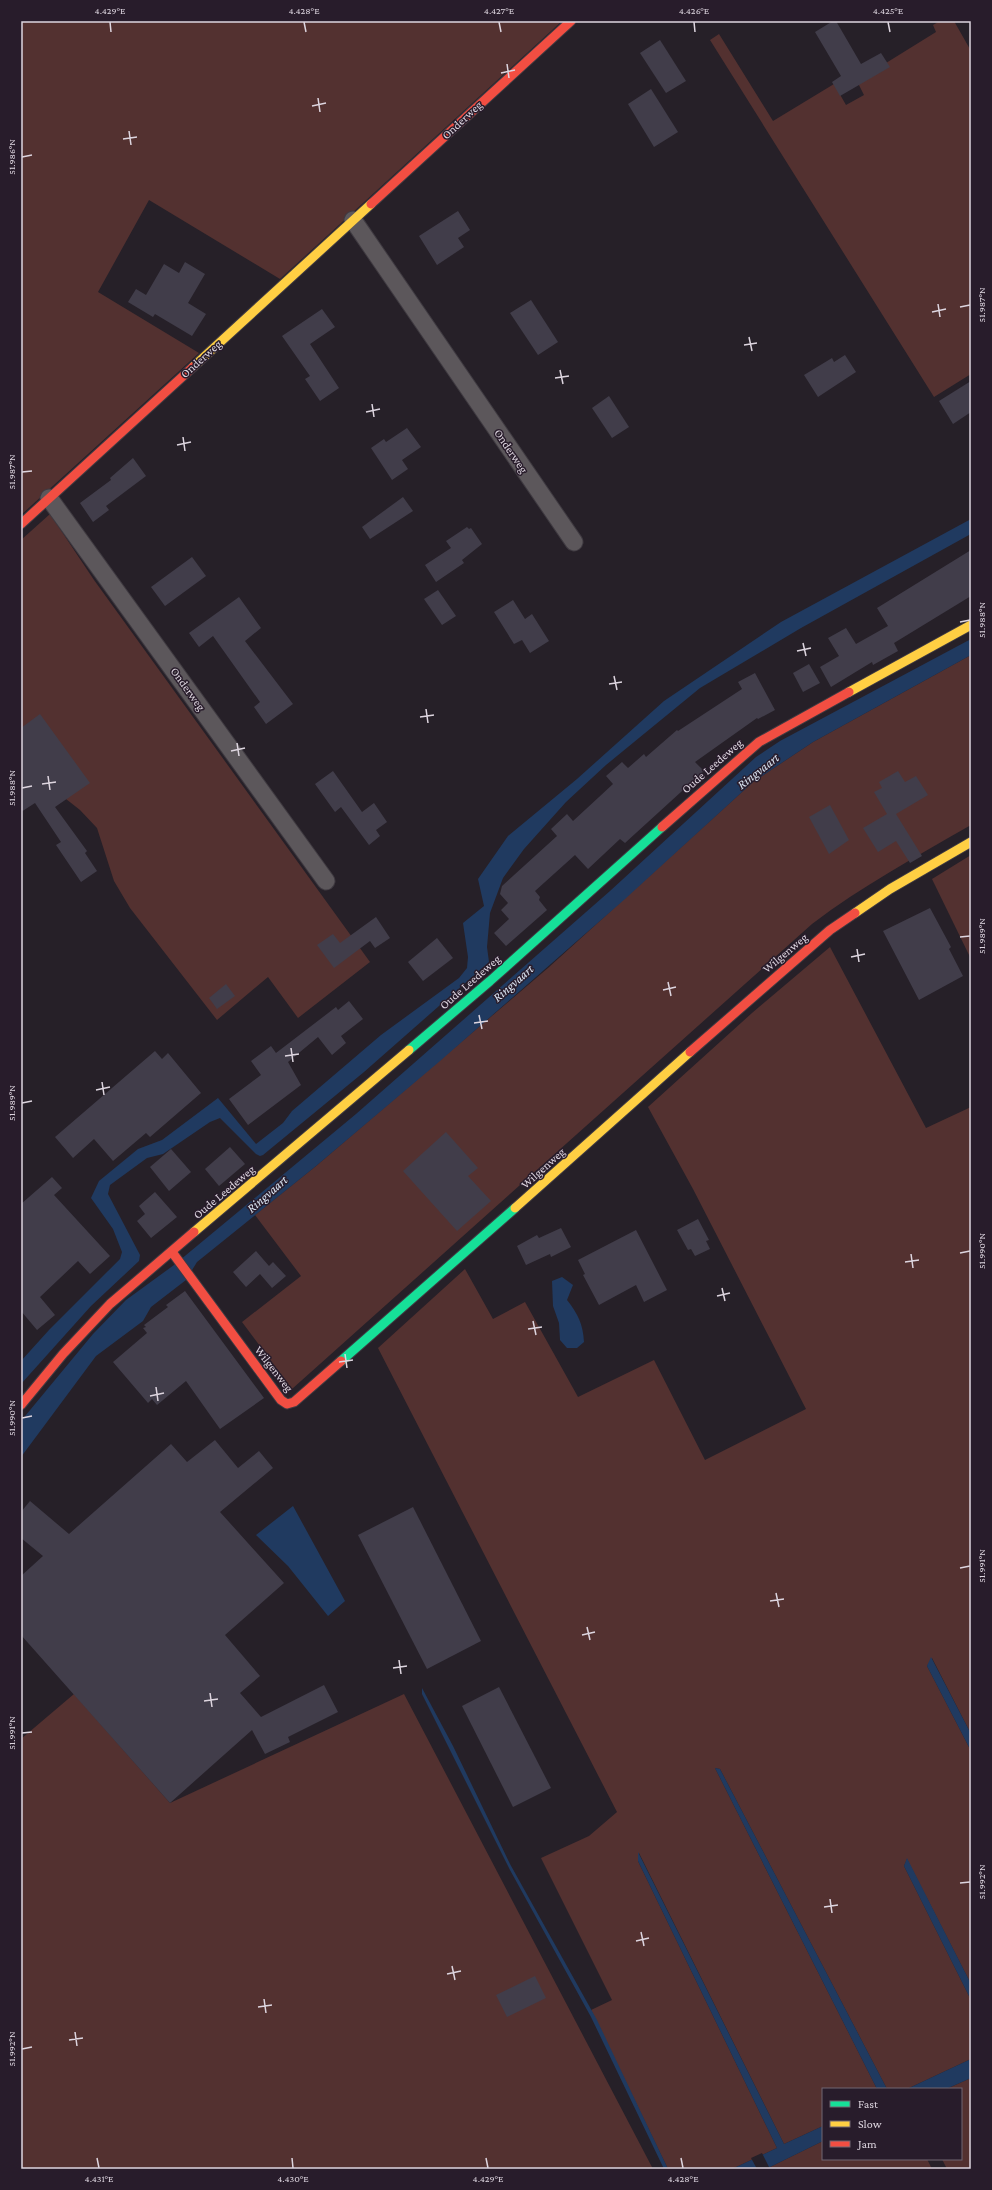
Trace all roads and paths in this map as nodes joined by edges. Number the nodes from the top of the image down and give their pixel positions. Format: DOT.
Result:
graph roads {
  1 [pos="571,21"];
  2 [pos="353,220"];
  3 [pos="50,498"];
  4 [pos="21,524"];
  5 [pos="574,542"];
  6 [pos="971,625"];
  7 [pos="971,842"];
  8 [pos="326,880"];
  9 [pos="175,1255"];
  10 [pos="21,1405"];
  1 -- 2 [label="street, Onderweg"];
  2 -- 3 [label="street, Onderweg"];
  2 -- 5 [label="street, Onderweg"];
  3 -- 4 [label="street, Onderweg"];
  3 -- 8 [label="street, Onderweg"];
  6 -- 9 [label="street, Oude Leedeweg"];
  7 -- 9 [label="street, Wilgenweg"];
  9 -- 10 [label="street, Oude Leedeweg"];
}
